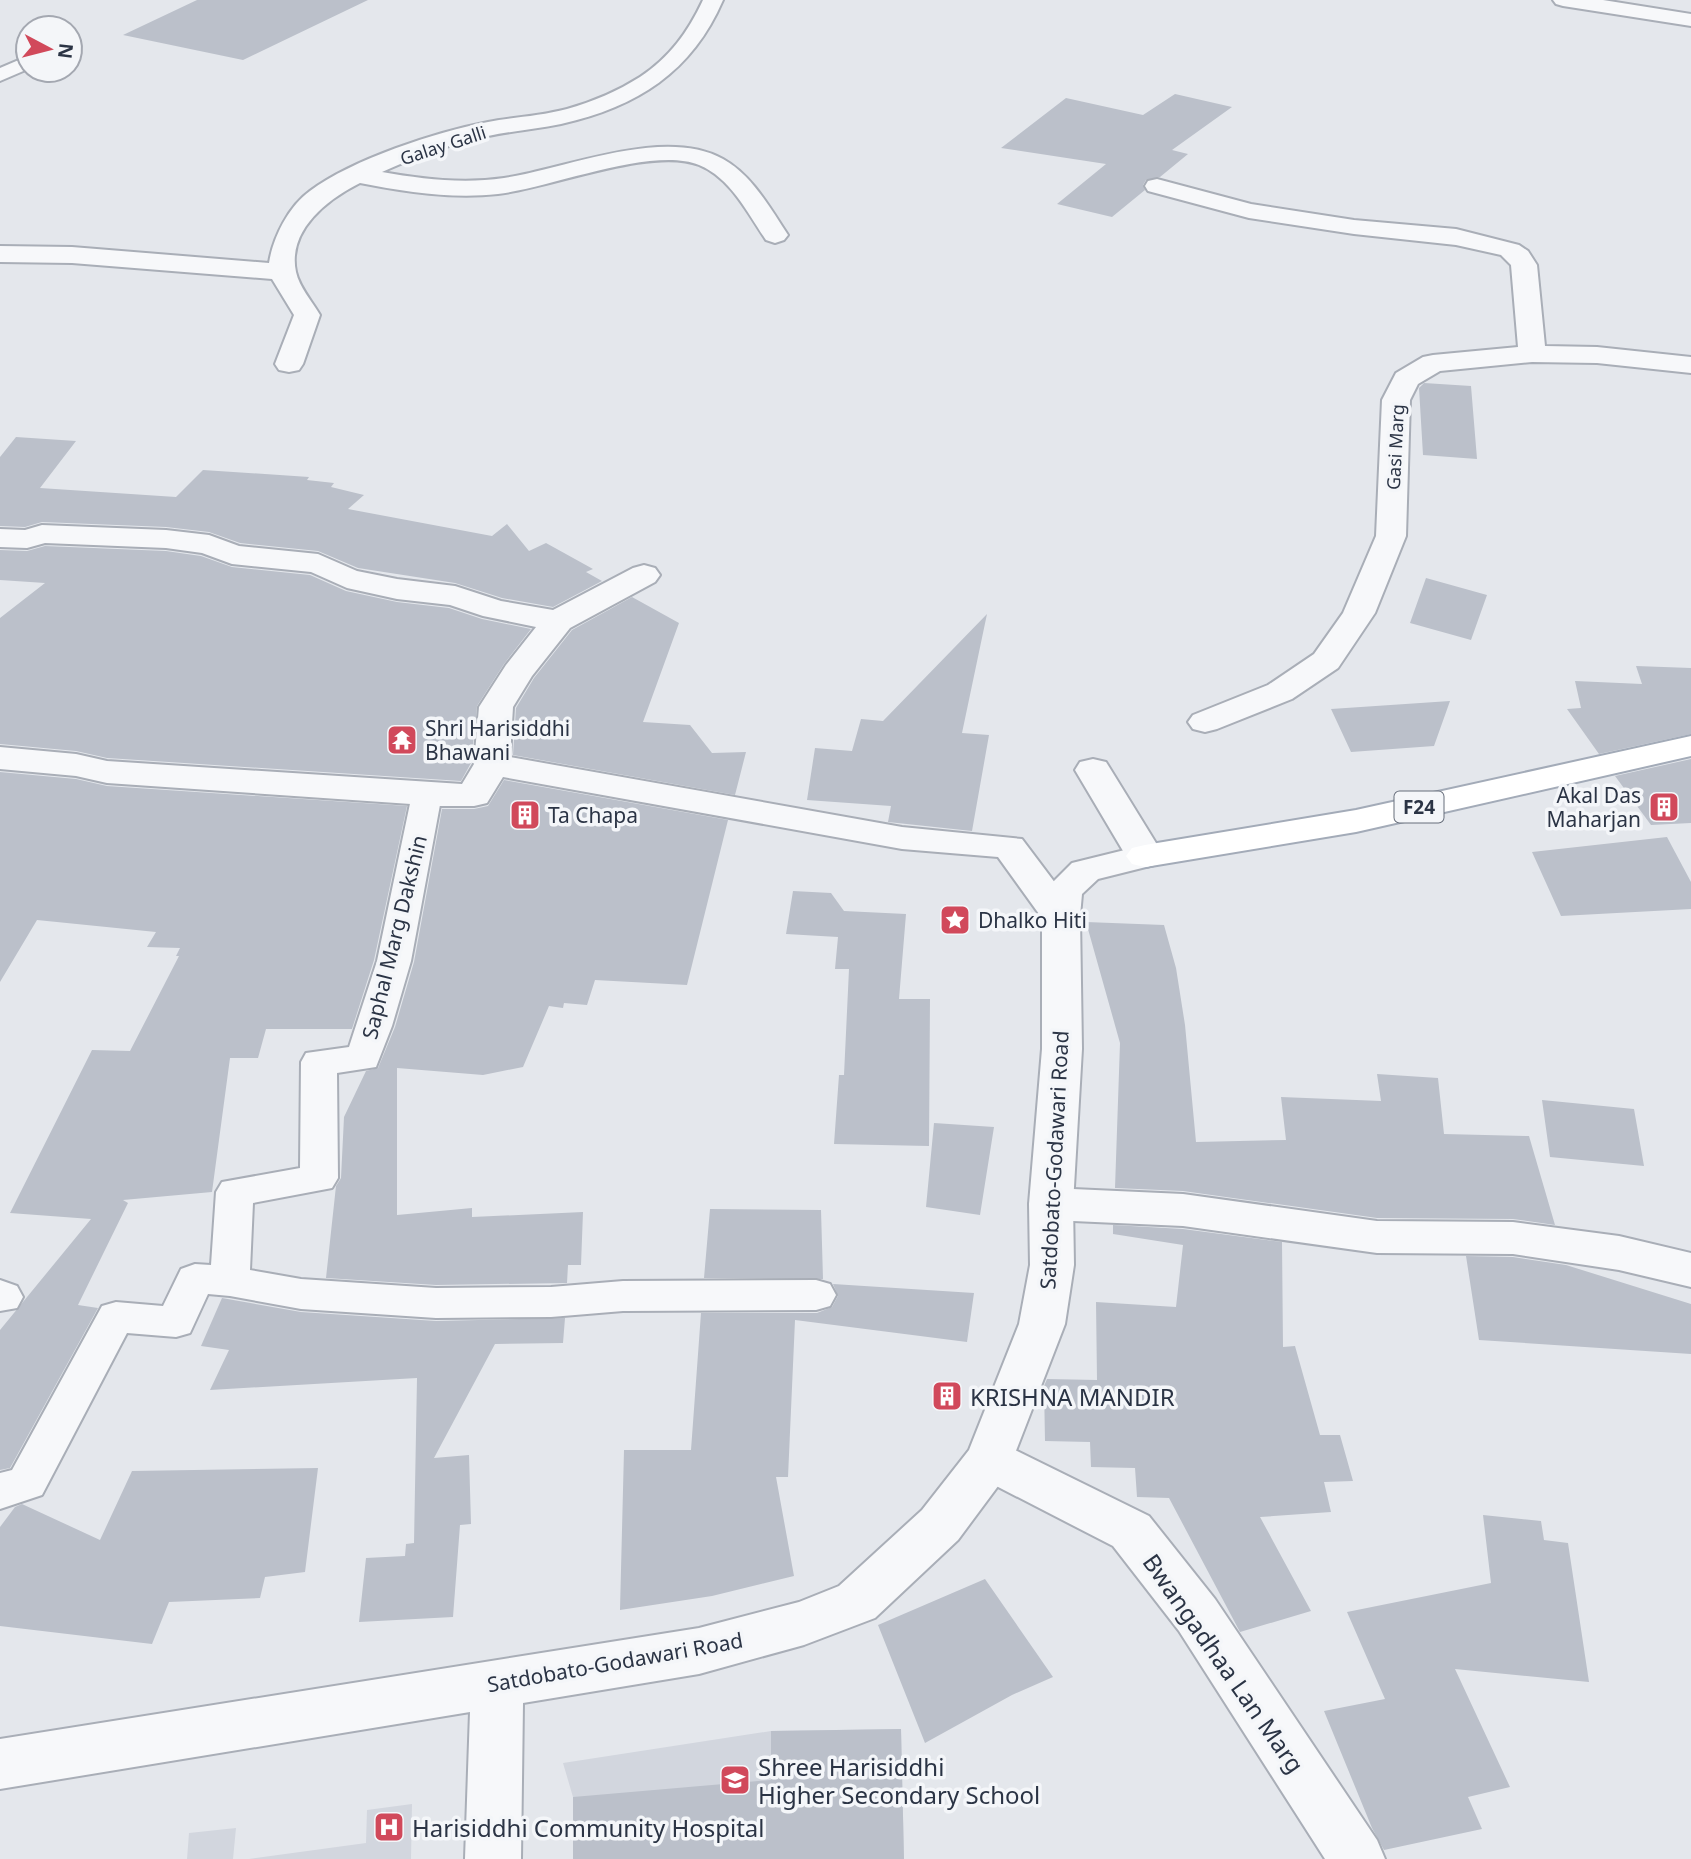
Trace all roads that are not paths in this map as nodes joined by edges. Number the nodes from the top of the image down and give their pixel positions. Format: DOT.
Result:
graph roads {
  1 [pos="713,0"];
  2 [pos="1563,0"];
  3 [pos="1691,20"];
  4 [pos="358,175"];
  5 [pos="1157,186"];
  6 [pos="775,235"];
  7 [pos="0,254"];
  8 [pos="283,272"];
  9 [pos="1532,354"];
  10 [pos="289,364"];
  11 [pos="1691,365"];
  12 [pos="0,538"];
  13 [pos="644,575"];
  14 [pos="558,621"];
  15 [pos="1205,722"];
  16 [pos="1691,746"];
  17 [pos="1,760"];
  18 [pos="492,764"];
  19 [pos="1093,770"];
  20 [pos="427,794"];
  21 [pos="1145,856"];
  22 [pos="1061,916"];
  23 [pos="1051,1204"];
  24 [pos="1691,1270"];
  25 [pos="230,1282"];
  26 [pos="816,1295"];
  27 [pos="990,1460"];
  28 [pos="0,1491"];
  29 [pos="497,1685"];
  30 [pos="0,1764"];
  31 [pos="493,1859"];
  32 [pos="1357,1859"];
  1 -- 4 [label="street, Galay Galli"];
  2 -- 3 [label="street"];
  4 -- 6 [label="street"];
  4 -- 8 [label="street, Galay Galli"];
  5 -- 9 [label="street"];
  7 -- 8 [label="street"];
  8 -- 10 [label="street"];
  9 -- 11 [label="street, Gasi Marg"];
  9 -- 15 [label="street, Gasi Marg"];
  12 -- 14 [label="street"];
  13 -- 14 [label="street"];
  14 -- 18 [label="street"];
  16 -- 21 [label="main road, Satdobato-Godawari Road / F24"];
  17 -- 20 [label="street"];
  18 -- 20 [label="street"];
  18 -- 22 [label="street"];
  19 -- 21 [label="street"];
  20 -- 25 [label="lane, Saphal Marg Dakshin"];
  21 -- 22 [label="street, Satdobato-Godawari Road / F24"];
  22 -- 23 [label="street, Satdobato-Godawari Road / F24"];
  23 -- 24 [label="street"];
  23 -- 27 [label="street, Satdobato-Godawari Road / F24"];
  25 -- 26 [label="lane"];
  25 -- 28 [label="lane"];
  27 -- 29 [label="street, Satdobato-Godawari Road / F24"];
  27 -- 32 [label="street, Bwangadhaa Lan Marg"];
  29 -- 30 [label="street, Satdobato-Godawari Road / F24"];
  29 -- 31 [label="street"];
}
